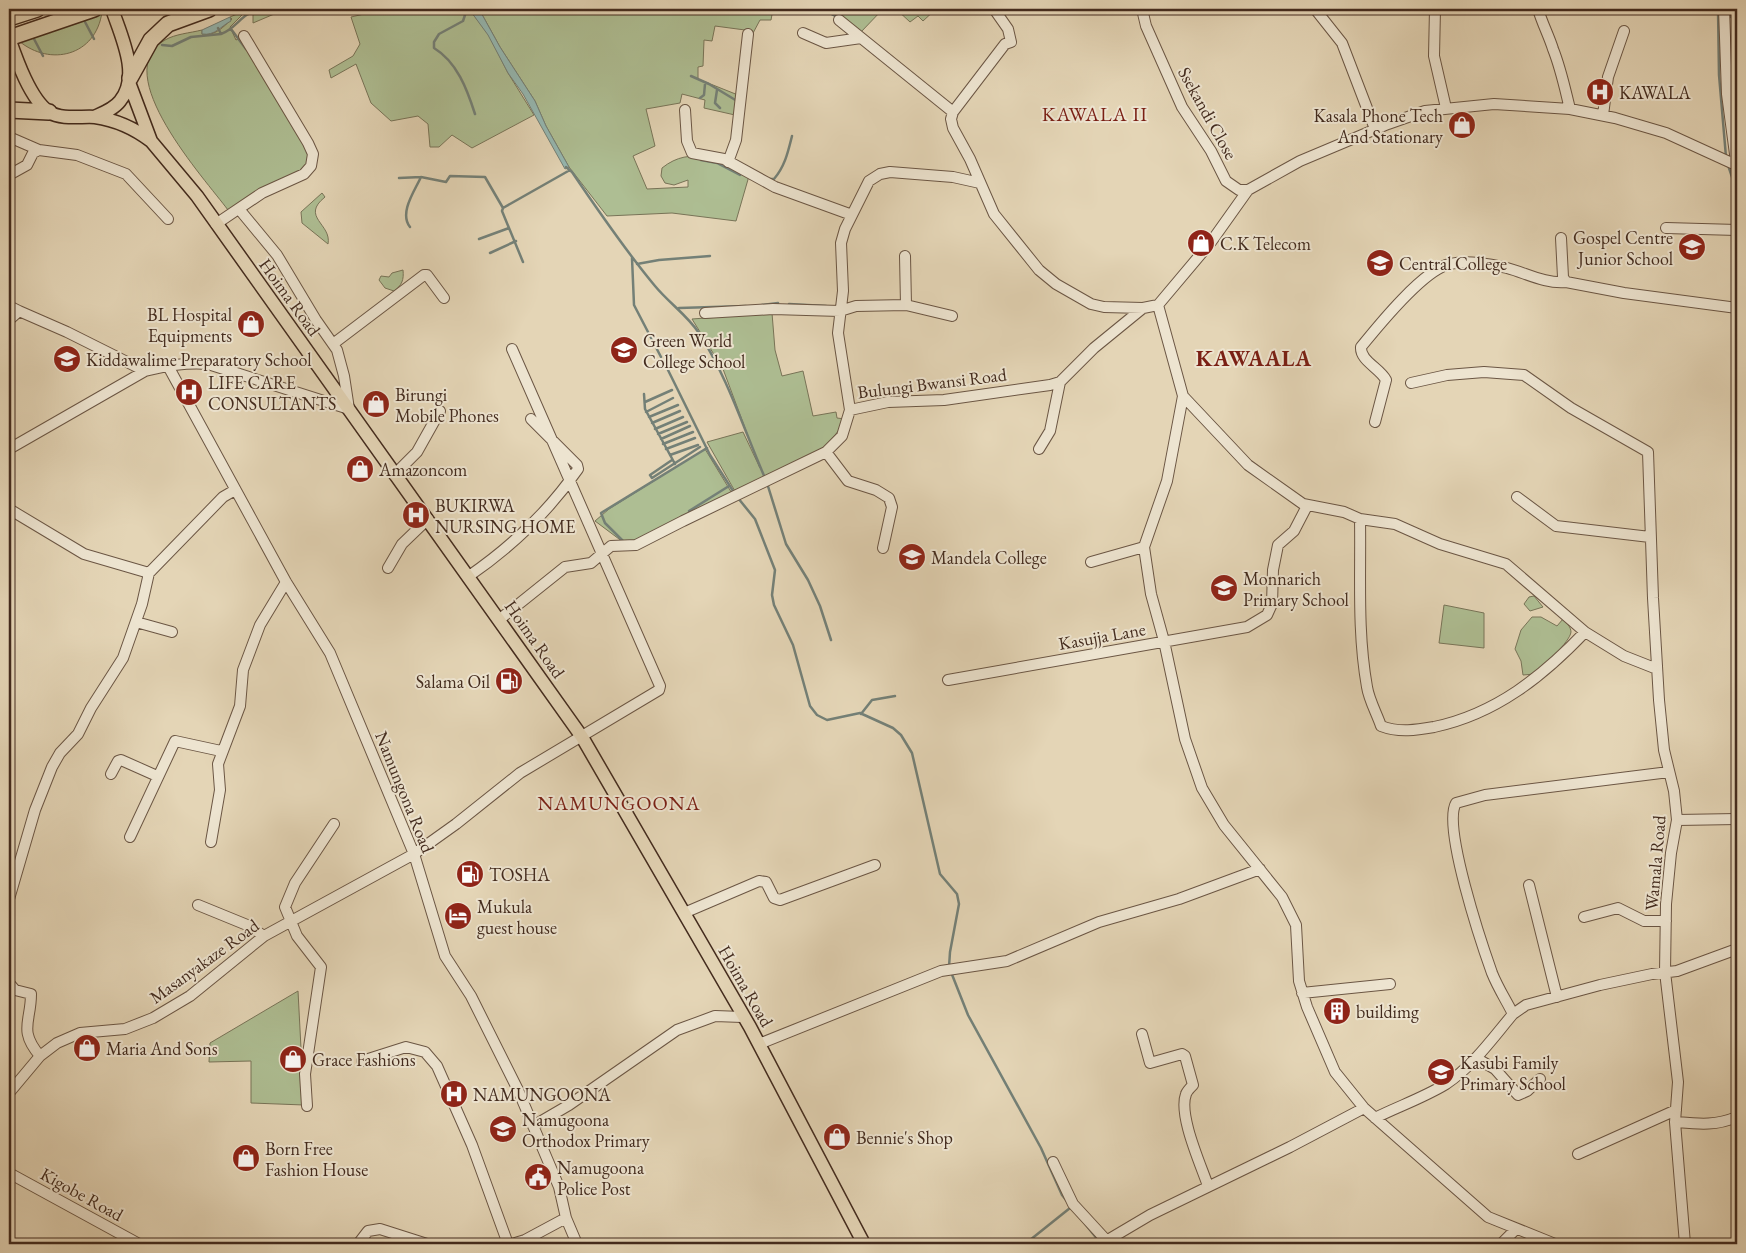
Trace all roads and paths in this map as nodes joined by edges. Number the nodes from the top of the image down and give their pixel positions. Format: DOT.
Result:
graph roads {
  1 [pos="37,9"];
  2 [pos="94,9"];
  3 [pos="112,9"];
  4 [pos="209,9"];
  5 [pos="994,9"];
  6 [pos="1142,9"];
  7 [pos="1315,9"];
  8 [pos="1436,9"];
  9 [pos="1538,9"];
  10 [pos="1724,9"];
  11 [pos="9,18"];
  12 [pos="839,20"];
  13 [pos="1624,31"];
  14 [pos="803,33"];
  15 [pos="748,34"];
  16 [pos="244,36"];
  17 [pos="9,38"];
  18 [pos="861,38"];
  19 [pos="130,81"];
  20 [pos="1446,108"];
  21 [pos="1570,109"];
  22 [pos="9,110"];
  23 [pos="684,110"];
  24 [pos="49,112"];
  25 [pos="953,112"];
  26 [pos="1603,115"];
  27 [pos="94,117"];
  28 [pos="1375,129"];
  29 [pos="9,138"];
  30 [pos="151,141"];
  31 [pos="39,150"];
  32 [pos="1736,152"];
  33 [pos="728,162"];
  34 [pos="1737,167"];
  35 [pos="9,175"];
  36 [pos="980,183"];
  37 [pos="1248,190"];
  38 [pos="239,209"];
  39 [pos="852,215"];
  40 [pos="168,219"];
  41 [pos="216,224"];
  42 [pos="1666,228"];
  43 [pos="1737,230"];
  44 [pos="1561,238"];
  45 [pos="905,256"];
  46 [pos="1566,282"];
  47 [pos="444,298"];
  48 [pos="1158,305"];
  49 [pos="9,306"];
  50 [pos="906,306"];
  51 [pos="1143,308"];
  52 [pos="1737,308"];
  53 [pos="843,309"];
  54 [pos="19,311"];
  55 [pos="705,313"];
  56 [pos="952,316"];
  57 [pos="9,320"];
  58 [pos="333,344"];
  59 [pos="512,349"];
  60 [pos="168,366"];
  61 [pos="145,372"];
  62 [pos="1060,382"];
  63 [pos="1411,383"];
  64 [pos="1183,396"];
  65 [pos="349,409"];
  66 [pos="850,410"];
  67 [pos="440,411"];
  68 [pos="531,419"];
  69 [pos="1375,422"];
  70 [pos="9,449"];
  71 [pos="1039,449"];
  72 [pos="826,452"];
  73 [pos="394,475"];
  74 [pos="235,490"];
  75 [pos="1517,497"];
  76 [pos="1308,506"];
  77 [pos="9,509"];
  78 [pos="428,519"];
  79 [pos="1360,519"];
  80 [pos="1650,537"];
  81 [pos="1144,547"];
  82 [pos="883,548"];
  83 [pos="1091,562"];
  84 [pos="388,568"];
  85 [pos="149,573"];
  86 [pos="469,576"];
  87 [pos="286,582"];
  88 [pos="500,619"];
  89 [pos="136,622"];
  90 [pos="172,632"];
  91 [pos="1585,632"];
  92 [pos="1164,641"];
  93 [pos="1657,669"];
  94 [pos="948,680"];
  95 [pos="582,738"];
  96 [pos="221,751"];
  97 [pos="1669,772"];
  98 [pos="110,774"];
  99 [pos="157,776"];
  100 [pos="1737,819"];
  101 [pos="1677,820"];
  102 [pos="334,824"];
  103 [pos="130,837"];
  104 [pos="211,842"];
  105 [pos="414,854"];
  106 [pos="875,865"];
  107 [pos="1260,869"];
  108 [pos="1529,885"];
  109 [pos="9,898"];
  110 [pos="198,905"];
  111 [pos="684,913"];
  112 [pos="1584,917"];
  113 [pos="291,920"];
  114 [pos="1666,921"];
  115 [pos="264,936"];
  116 [pos="1737,949"];
  117 [pos="1665,972"];
  118 [pos="9,983"];
  119 [pos="1390,984"];
  120 [pos="1302,993"];
  121 [pos="1556,997"];
  122 [pos="1512,1014"];
  123 [pos="742,1017"];
  124 [pos="1142,1034"];
  125 [pos="759,1044"];
  126 [pos="40,1056"];
  127 [pos="1476,1058"];
  128 [pos="362,1062"];
  129 [pos="1540,1079"];
  130 [pos="9,1093"];
  131 [pos="308,1106"];
  132 [pos="1364,1108"];
  133 [pos="1676,1110"];
  134 [pos="1737,1117"];
  135 [pos="1375,1118"];
  136 [pos="1676,1122"];
  137 [pos="534,1126"];
  138 [pos="1578,1154"];
  139 [pos="1053,1162"];
  140 [pos="9,1173"];
  141 [pos="1208,1186"];
  142 [pos="566,1218"];
  143 [pos="1516,1229"];
  144 [pos="1104,1242"];
  145 [pos="139,1244"];
  146 [pos="358,1244"];
  147 [pos="427,1244"];
  148 [pos="508,1244"];
  149 [pos="512,1244"];
  150 [pos="577,1244"];
  151 [pos="864,1244"];
  152 [pos="1500,1244"];
  153 [pos="1555,1244"];
  154 [pos="1685,1244"];
  1 -- 11 [label="highway"];
  2 -- 17 [label="highway"];
  3 -- 19 [label="main road, Hoima Road"];
  4 -- 19 [label="highway"];
  5 -- 25 [label="street"];
  6 -- 37 [label="street, Ssekandi Close"];
  7 -- 28 [label="street"];
  8 -- 20 [label="street"];
  9 -- 21 [label="street"];
  10 -- 32 [label="street"];
  12 -- 18 [label="street"];
  13 -- 26 [label="street"];
  14 -- 18 [label="street"];
  15 -- 33 [label="street"];
  16 -- 38 [label="street"];
  17 -- 24 [label="main road"];
  18 -- 25 [label="street"];
  19 -- 27 [label="main road"];
  19 -- 30 [label="main road, Hoima Road"];
  20 -- 21 [label="street"];
  20 -- 28 [label="street"];
  21 -- 26 [label="street"];
  22 -- 24 [label="highway"];
  23 -- 33 [label="street"];
  24 -- 27 [label="main road"];
  25 -- 36 [label="street"];
  26 -- 34 [label="street"];
  27 -- 30 [label="main road"];
  28 -- 37 [label="street"];
  29 -- 31 [label="street"];
  30 -- 41 [label="main road, Hoima Road"];
  31 -- 35 [label="street"];
  31 -- 40 [label="street"];
  32 -- 34 [label="street"];
  33 -- 39 [label="street"];
  36 -- 39 [label="street"];
  36 -- 51 [label="street"];
  37 -- 48 [label="street"];
  38 -- 41 [label="street"];
  38 -- 58 [label="street"];
  39 -- 53 [label="street"];
  41 -- 65 [label="main road, Hoima Road"];
  42 -- 43 [label="street"];
  44 -- 46 [label="street"];
  45 -- 50 [label="street"];
  46 -- 52 [label="street"];
  46 -- 69 [label="street"];
  47 -- 58 [label="street"];
  48 -- 51 [label="street"];
  48 -- 64 [label="street"];
  49 -- 54 [label="street"];
  50 -- 53 [label="street"];
  50 -- 56 [label="street"];
  51 -- 62 [label="street"];
  53 -- 55 [label="street"];
  53 -- 66 [label="street"];
  54 -- 57 [label="street"];
  54 -- 61 [label="street"];
  58 -- 65 [label="street"];
  59 -- 95 [label="street, Masanyakaze Road"];
  60 -- 61 [label="street"];
  60 -- 65 [label="street"];
  60 -- 74 [label="street, Namungona Road"];
  61 -- 70 [label="street"];
  62 -- 66 [label="street, Bulungi Bwansi Road"];
  62 -- 71 [label="street"];
  63 -- 80 [label="street, Wamala Road"];
  64 -- 76 [label="street"];
  64 -- 81 [label="street"];
  65 -- 73 [label="main road, Hoima Road"];
  66 -- 72 [label="street, Bulungi Bwansi Road"];
  67 -- 73 [label="street"];
  68 -- 86 [label="street"];
  72 -- 82 [label="street"];
  72 -- 88 [label="street, Bulungi Bwansi Road"];
  73 -- 78 [label="main road, Hoima Road"];
  74 -- 85 [label="street"];
  74 -- 87 [label="street, Namungona Road"];
  75 -- 80 [label="street"];
  76 -- 79 [label="street"];
  76 -- 92 [label="street, Kasujja Lane"];
  77 -- 85 [label="street"];
  78 -- 84 [label="street"];
  78 -- 86 [label="main road, Hoima Road"];
  79 -- 91 [label="street"];
  79 -- 91 [label="street"];
  80 -- 93 [label="street, Wamala Road"];
  81 -- 83 [label="street"];
  81 -- 92 [label="street"];
  85 -- 89 [label="street"];
  86 -- 88 [label="main road, Hoima Road"];
  87 -- 96 [label="street"];
  87 -- 105 [label="street, Namungona Road"];
  88 -- 95 [label="main road, Hoima Road"];
  89 -- 90 [label="street"];
  89 -- 109 [label="street"];
  91 -- 93 [label="street"];
  92 -- 94 [label="street, Kasujja Lane"];
  92 -- 107 [label="street"];
  93 -- 97 [label="street, Wamala Road"];
  95 -- 105 [label="street, Masanyakaze Road"];
  95 -- 111 [label="main road, Hoima Road"];
  96 -- 99 [label="street"];
  96 -- 104 [label="street"];
  97 -- 101 [label="street, Wamala Road"];
  97 -- 122 [label="street"];
  98 -- 99 [label="street"];
  99 -- 103 [label="street"];
  100 -- 101 [label="street"];
  101 -- 114 [label="street, Wamala Road"];
  102 -- 113 [label="street"];
  105 -- 113 [label="street, Masanyakaze Road"];
  105 -- 137 [label="street, Namungona Road"];
  106 -- 111 [label="street"];
  107 -- 120 [label="street"];
  107 -- 125 [label="street"];
  108 -- 121 [label="street"];
  110 -- 115 [label="street"];
  111 -- 123 [label="main road, Hoima Road"];
  112 -- 114 [label="street"];
  113 -- 115 [label="street, Masanyakaze Road"];
  113 -- 131 [label="street"];
  114 -- 117 [label="street, Wamala Road"];
  115 -- 126 [label="street, Masanyakaze Road"];
  116 -- 117 [label="street"];
  117 -- 121 [label="street"];
  117 -- 133 [label="street, Wamala Road"];
  118 -- 126 [label="street"];
  119 -- 120 [label="street"];
  120 -- 132 [label="street"];
  121 -- 122 [label="street"];
  122 -- 127 [label="street"];
  123 -- 125 [label="main road, Hoima Road"];
  123 -- 137 [label="street"];
  124 -- 141 [label="street"];
  125 -- 151 [label="main road, Hoima Road"];
  126 -- 130 [label="street, Masanyakaze Road"];
  127 -- 129 [label="street"];
  127 -- 135 [label="street"];
  128 -- 148 [label="street"];
  132 -- 135 [label="street"];
  132 -- 141 [label="street"];
  133 -- 136 [label="street, Wamala Road"];
  133 -- 138 [label="street"];
  134 -- 136 [label="street"];
  135 -- 143 [label="street"];
  136 -- 154 [label="street, Wamala Road"];
  137 -- 142 [label="street, Namungona Road"];
  139 -- 144 [label="street"];
  140 -- 145 [label="street, Kigobe Road"];
  141 -- 144 [label="street"];
  142 -- 149 [label="street"];
  142 -- 150 [label="street, Namungona Road"];
  143 -- 152 [label="street"];
  143 -- 153 [label="street"];
  146 -- 147 [label="street"];
}
